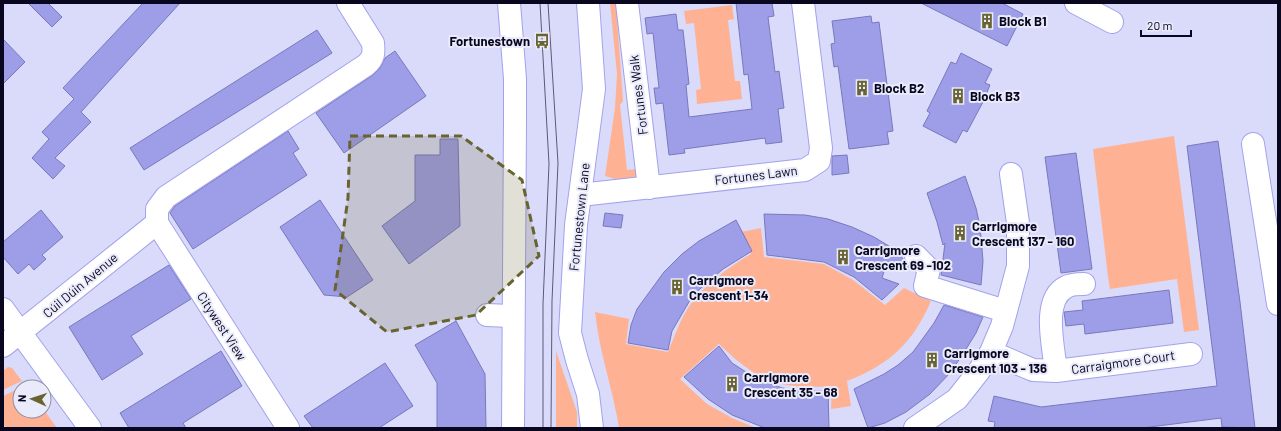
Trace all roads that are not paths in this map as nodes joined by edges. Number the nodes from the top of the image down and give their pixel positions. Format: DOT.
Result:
graph roads {
  1 [pos="348,3"];
  2 [pos="509,3"];
  3 [pos="588,3"];
  4 [pos="627,3"];
  5 [pos="803,3"];
  6 [pos="1076,3"];
  7 [pos="1112,22"];
  8 [pos="1254,144"];
  9 [pos="1011,174"];
  10 [pos="649,188"];
  11 [pos="580,195"];
  12 [pos="157,223"];
  13 [pos="916,256"];
  14 [pos="1084,284"];
  15 [pos="1278,304"];
  16 [pos="3,309"];
  17 [pos="1005,311"];
  18 [pos="487,315"];
  19 [pos="513,316"];
  20 [pos="21,332"];
  21 [pos="3,346"];
  22 [pos="991,352"];
  23 [pos="1191,354"];
  24 [pos="1056,371"];
  25 [pos="90,428"];
  26 [pos="288,428"];
  27 [pos="513,428"];
  28 [pos="592,428"];
  29 [pos="915,428"];
  1 -- 12 [label="street"];
  2 -- 19 [label="street"];
  3 -- 11 [label="street, Fortunestown Lane"];
  4 -- 10 [label="street, Fortunes Walk"];
  5 -- 10 [label="street, Fortunes Lawn"];
  6 -- 7 [label="street"];
  8 -- 15 [label="street"];
  9 -- 17 [label="street"];
  10 -- 11 [label="street, Fortunes Lawn"];
  11 -- 28 [label="street, Fortunestown Lane"];
  12 -- 20 [label="street, Cúil Dúin Avenue"];
  12 -- 26 [label="street, Citywest View"];
  13 -- 17 [label="street"];
  14 -- 24 [label="street, Carraigmore Court"];
  16 -- 20 [label="street"];
  17 -- 22 [label="street"];
  18 -- 19 [label="street"];
  19 -- 27 [label="street"];
  20 -- 21 [label="street, Cúil Dúin Avenue"];
  20 -- 25 [label="street"];
  22 -- 24 [label="street, Carraigmore Court"];
  22 -- 29 [label="street"];
  23 -- 24 [label="street, Carraigmore Court"];
}
